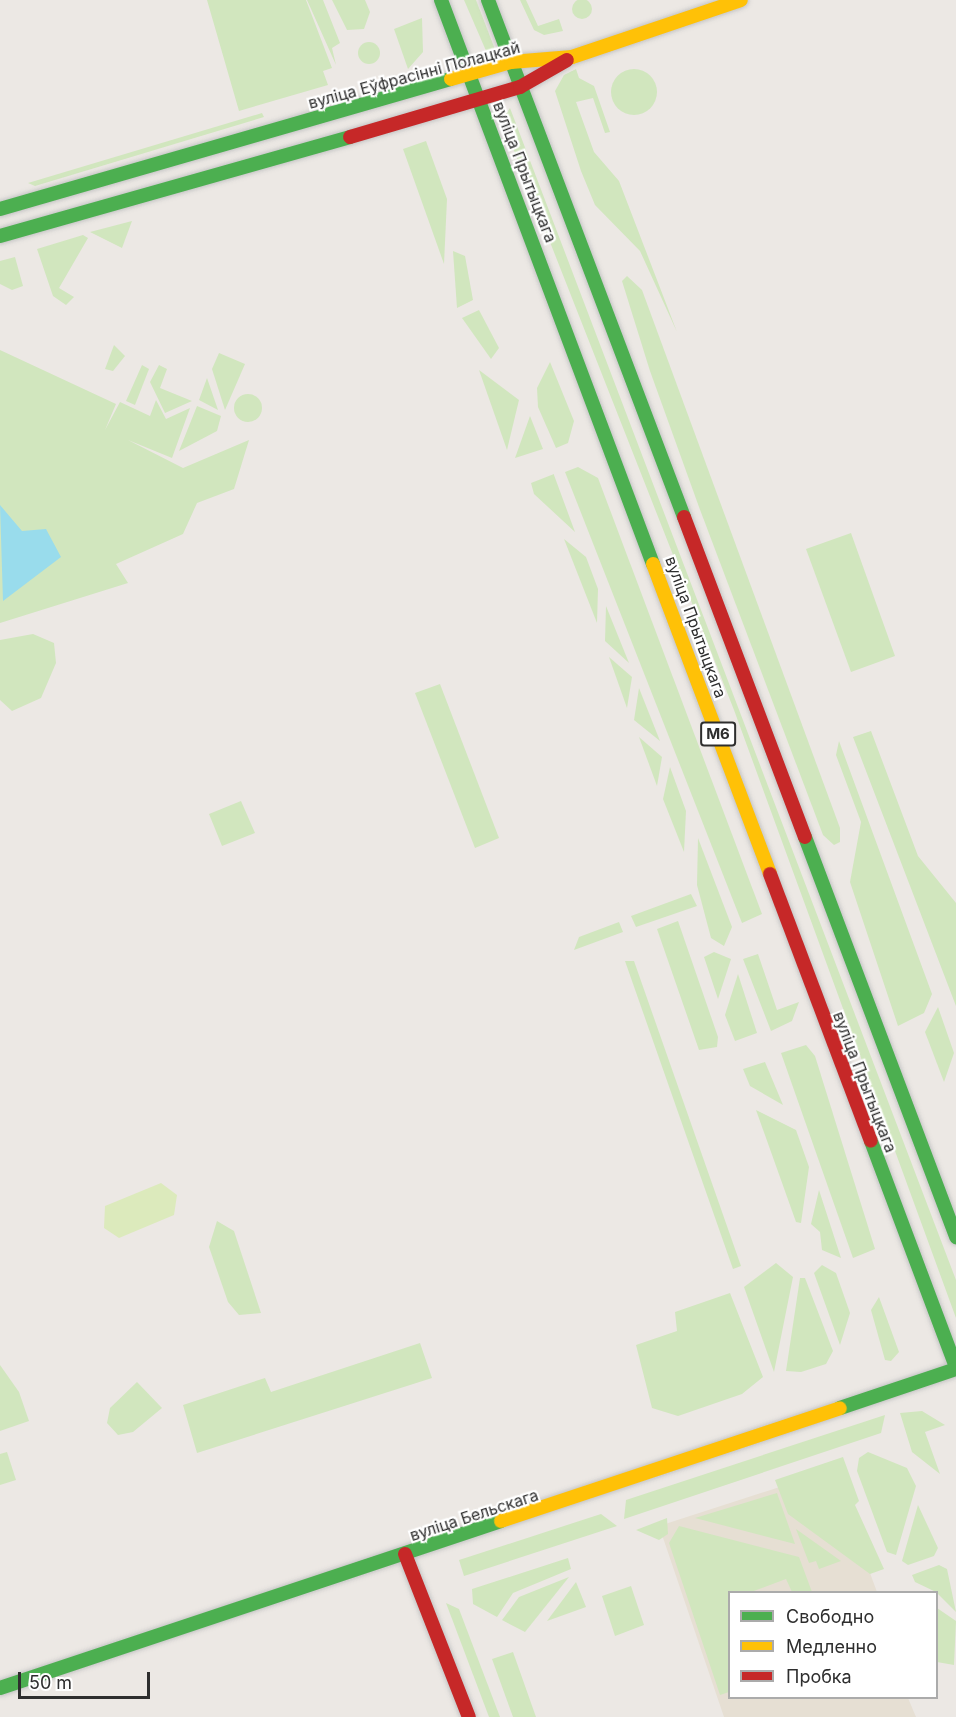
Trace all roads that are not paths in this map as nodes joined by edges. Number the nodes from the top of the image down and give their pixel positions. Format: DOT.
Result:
graph roads {
  1 [pos="441,0"];
  2 [pos="488,0"];
  3 [pos="741,0"];
  4 [pos="572,57"];
  5 [pos="511,62"];
  6 [pos="469,74"];
  7 [pos="520,87"];
  8 [pos="480,100"];
  9 [pos="0,209"];
  10 [pos="0,236"];
  11 [pos="956,1237"];
  12 [pos="956,1368"];
  13 [pos="405,1554"];
  14 [pos="0,1688"];
  15 [pos="469,1717"];
  1 -- 6 [label="main road, вуліца Прытыцкага / М6"];
  2 -- 5 [label="main road, вуліца Прытыцкага / М6"];
  3 -- 4 [label="main road"];
  4 -- 5 [label="main road, вуліца Еўфрасінні Полацкай"];
  4 -- 7 [label="main road"];
  5 -- 6 [label="main road, вуліца Еўфрасінні Полацкай"];
  5 -- 7 [label="main road, вуліца Прытыцкага / М6"];
  6 -- 8 [label="main road, вуліца Прытыцкага / М6"];
  6 -- 9 [label="main road, вуліца Еўфрасінні Полацкай"];
  7 -- 8 [label="main road"];
  7 -- 11 [label="main road, вуліца Прытыцкага / М6"];
  8 -- 10 [label="main road"];
  8 -- 12 [label="main road, вуліца Прытыцкага / М6"];
  12 -- 13 [label="main road, вуліца Бельскага"];
  13 -- 14 [label="main road, вуліца Бельскага"];
  13 -- 15 [label="main road"];
}
